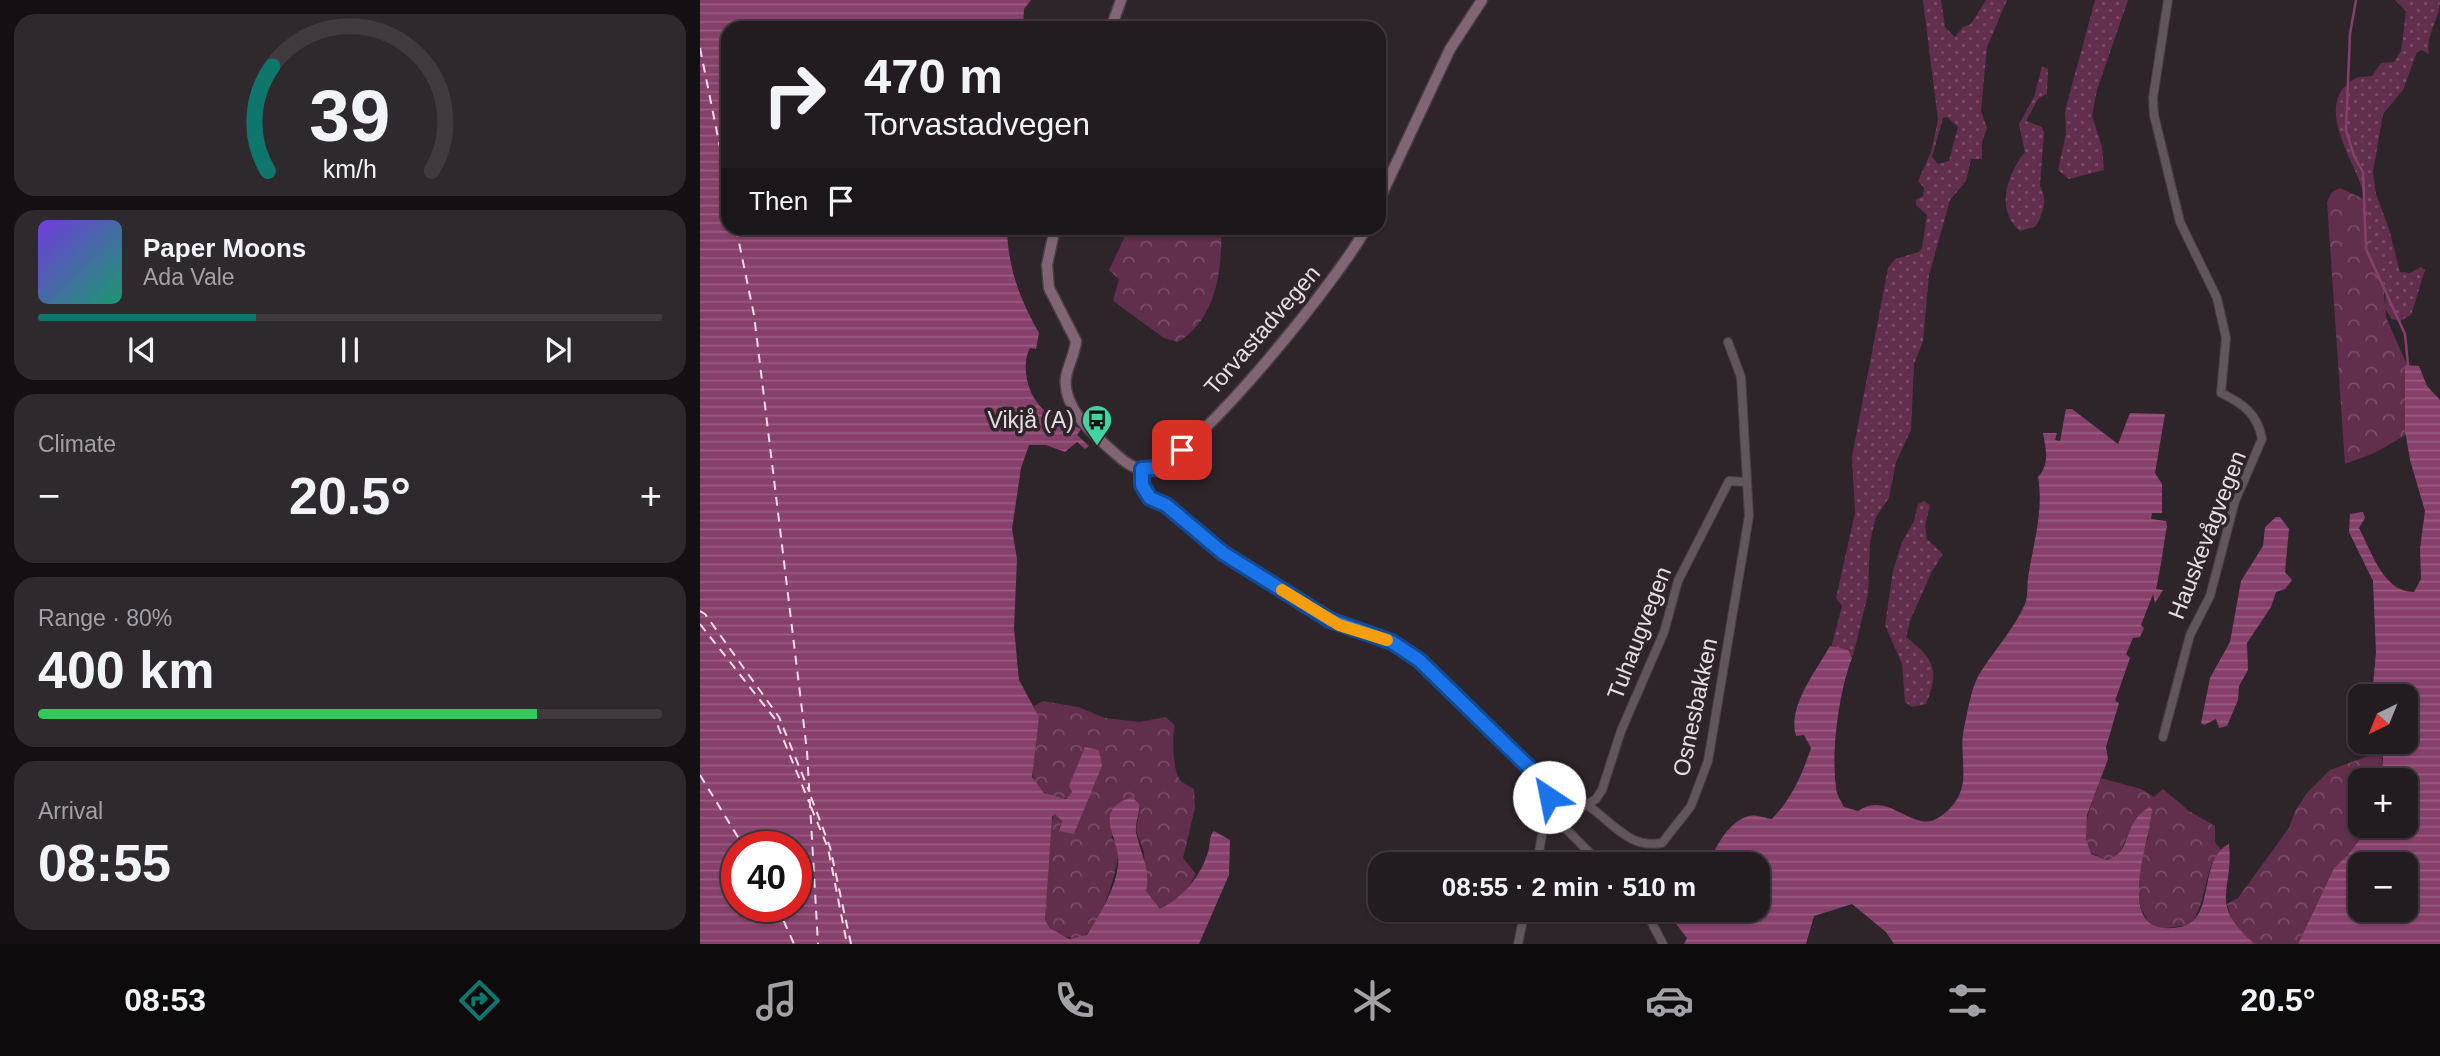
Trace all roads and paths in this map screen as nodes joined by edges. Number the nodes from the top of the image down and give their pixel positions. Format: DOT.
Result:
graph roads {
  1 [pos="1121,0"];
  2 [pos="1482,0"];
  3 [pos="2168,0"];
  4 [pos="1114,21"];
  5 [pos="1386,185"];
  6 [pos="1053,235"];
  7 [pos="1362,235"];
  8 [pos="1728,342"];
  9 [pos="1142,469"];
  10 [pos="1746,482"];
  11 [pos="2163,737"];
  12 [pos="1587,805"];
  13 [pos="1544,823"];
  14 [pos="1560,827"];
  15 [pos="1539,852"];
  16 [pos="1589,852"];
  17 [pos="1523,922"];
  18 [pos="1651,922"];
  19 [pos="1518,944"];
  20 [pos="1663,944"];
  1 -- 4 [label="main road"];
  2 -- 5 [label="main road"];
  3 -- 11 [label="street, Hauskevågvegen"];
  6 -- 9 [label="main road"];
  7 -- 9 [label="main road, Torvastadvegen"];
  8 -- 10 [label="street, Osnesbakken"];
  9 -- 13 [label="street"];
  10 -- 12 [label="street, Tuhaugvegen"];
  10 -- 12 [label="street, Osnesbakken"];
  12 -- 14 [label="street, Tuhaugvegen"];
  13 -- 14 [label="street"];
  13 -- 15 [label="street"];
  14 -- 16 [label="street"];
  17 -- 19 [label="street"];
  18 -- 20 [label="street"];
}
